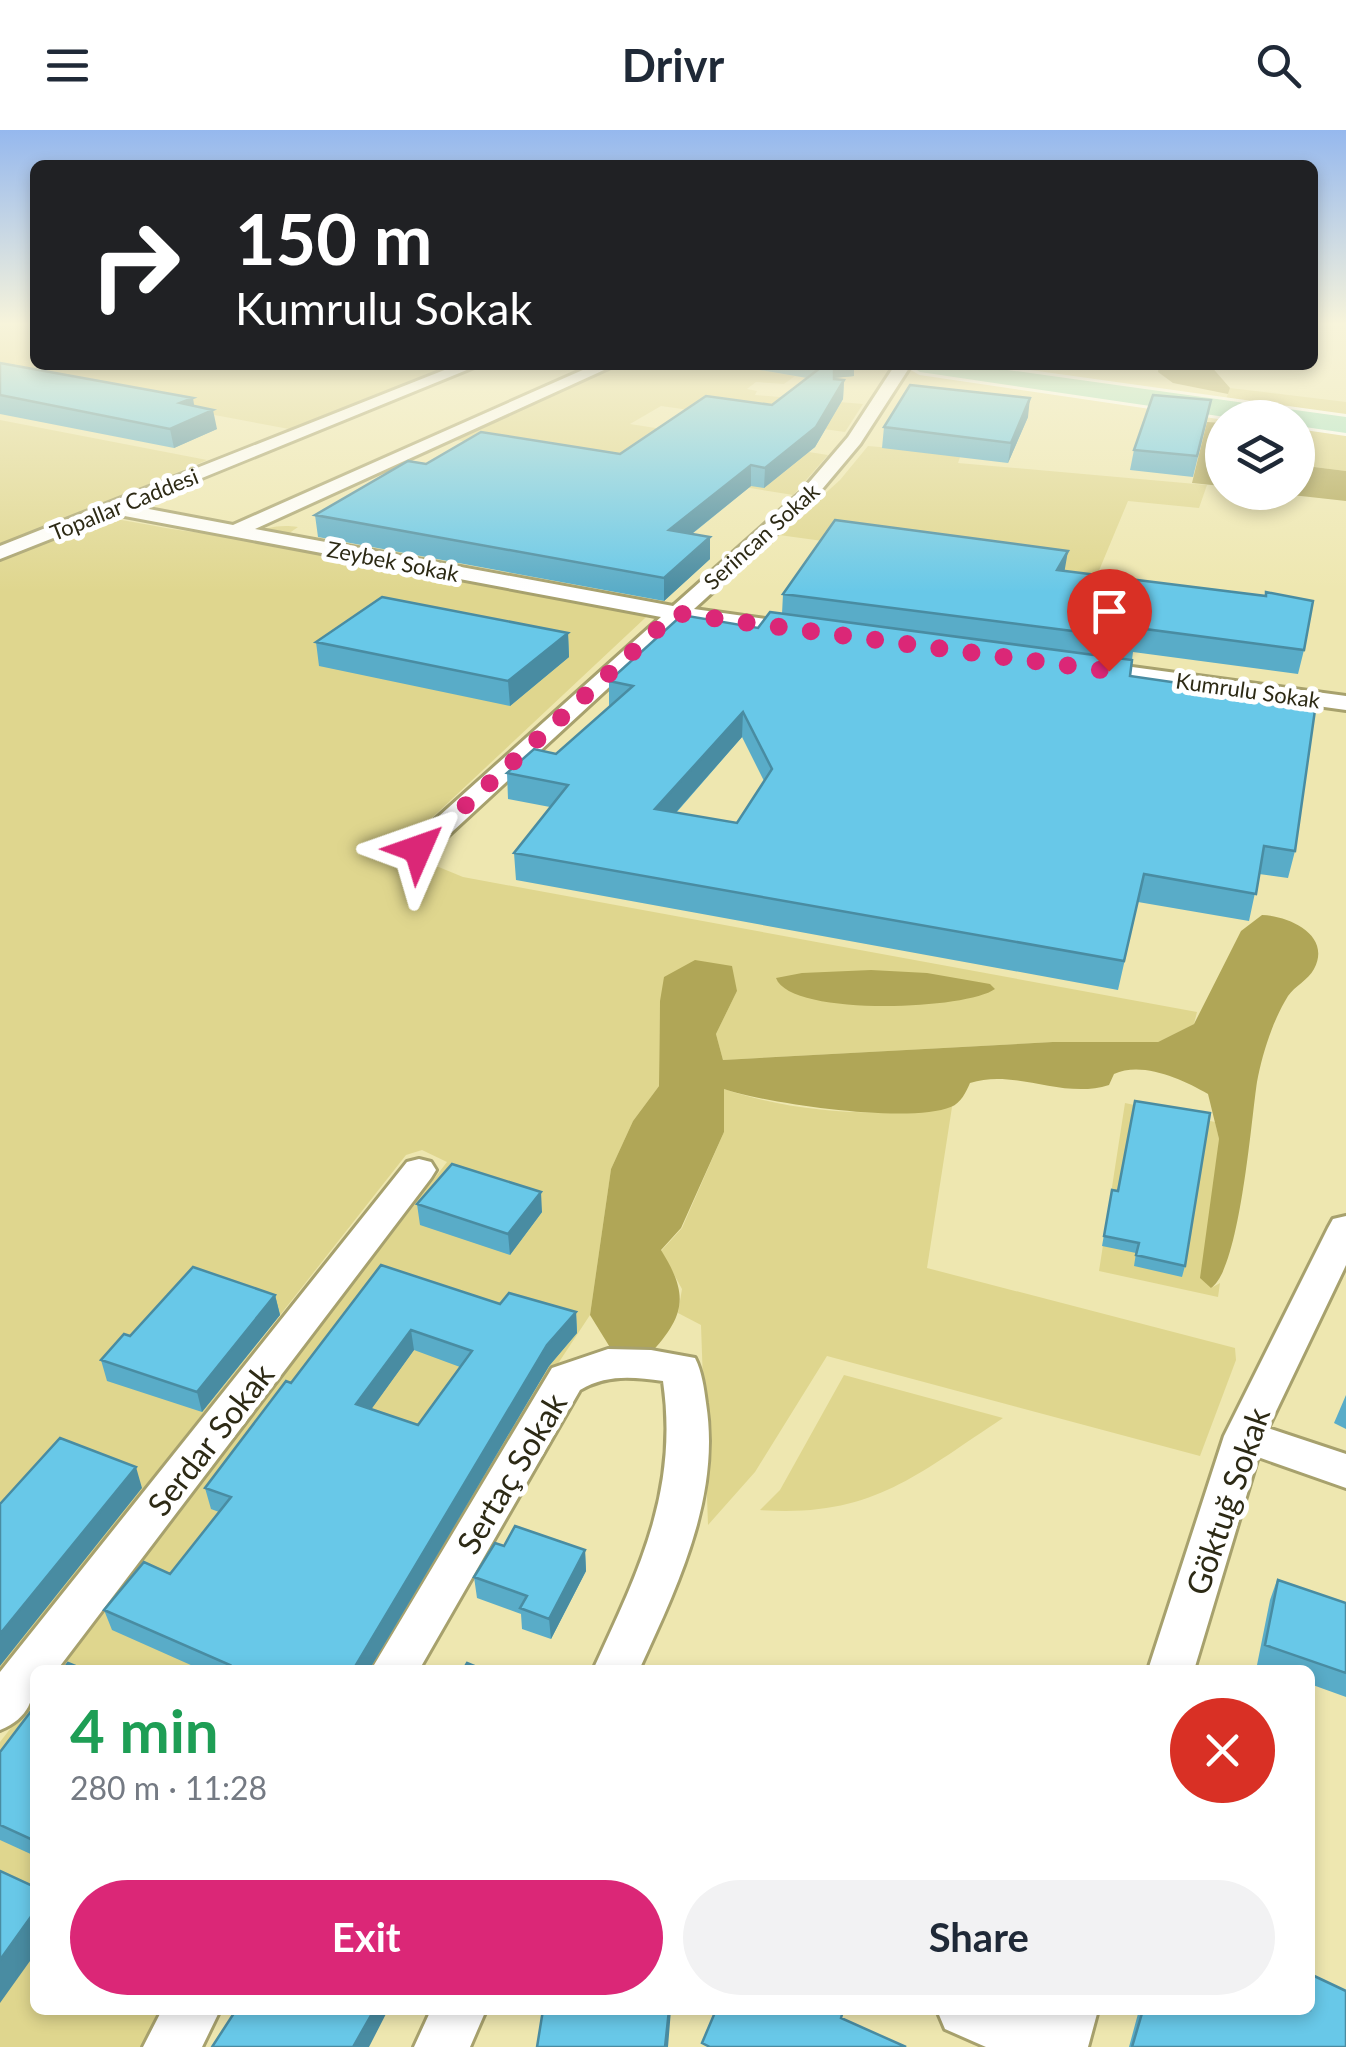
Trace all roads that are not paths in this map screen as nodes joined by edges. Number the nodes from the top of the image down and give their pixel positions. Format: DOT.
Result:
graph roads {
  1 [pos="349,413"];
  2 [pos="498,413"];
  3 [pos="871,413"];
  4 [pos="1315,421"];
  5 [pos="1346,425"];
  6 [pos="112,508"];
  7 [pos="234,531"];
  8 [pos="0,553"];
  9 [pos="675,613"];
  10 [pos="833,634"];
  11 [pos="1070,666"];
  12 [pos="1346,702"];
  13 [pos="418,849"];
  14 [pos="419,1170"];
  15 [pos="1346,1228"];
  16 [pos="1244,1436"];
  17 [pos="1346,1471"];
  18 [pos="33,1665"];
  19 [pos="397,1665"];
  20 [pos="618,1665"];
  21 [pos="1173,1665"];
  22 [pos="30,1669"];
  23 [pos="0,1708"];
  24 [pos="190,2015"];
  25 [pos="458,2015"];
  26 [pos="976,2015"];
  27 [pos="1070,2015"];
  28 [pos="171,2047"];
  29 [pos="442,2047"];
  30 [pos="1051,2047"];
  31 [pos="1060,2047"];
  1 -- 6 [label="street, Topallar Caddesi"];
  2 -- 7 [label="street"];
  3 -- 9 [label="street, Serincan Sokak"];
  4 -- 5 [label="main road"];
  6 -- 7 [label="street, Zeybek Sokak"];
  6 -- 8 [label="street, Topallar Caddesi"];
  7 -- 9 [label="street, Zeybek Sokak"];
  9 -- 10 [label="street"];
  9 -- 13 [label="street, Serincan Sokak"];
  11 -- 12 [label="street, Kumrulu Sokak"];
  14 -- 18 [label="street, Serdar Sokak"];
  15 -- 16 [label="street, Göktuğ Sokak"];
  16 -- 17 [label="street"];
  16 -- 21 [label="street, Göktuğ Sokak"];
  19 -- 20 [label="street, Sertaç Sokak"];
  22 -- 23 [label="street, Serdar Sokak"];
  24 -- 28 [label="street"];
  25 -- 29 [label="street"];
  26 -- 30 [label="street"];
  27 -- 31 [label="street"];
}
